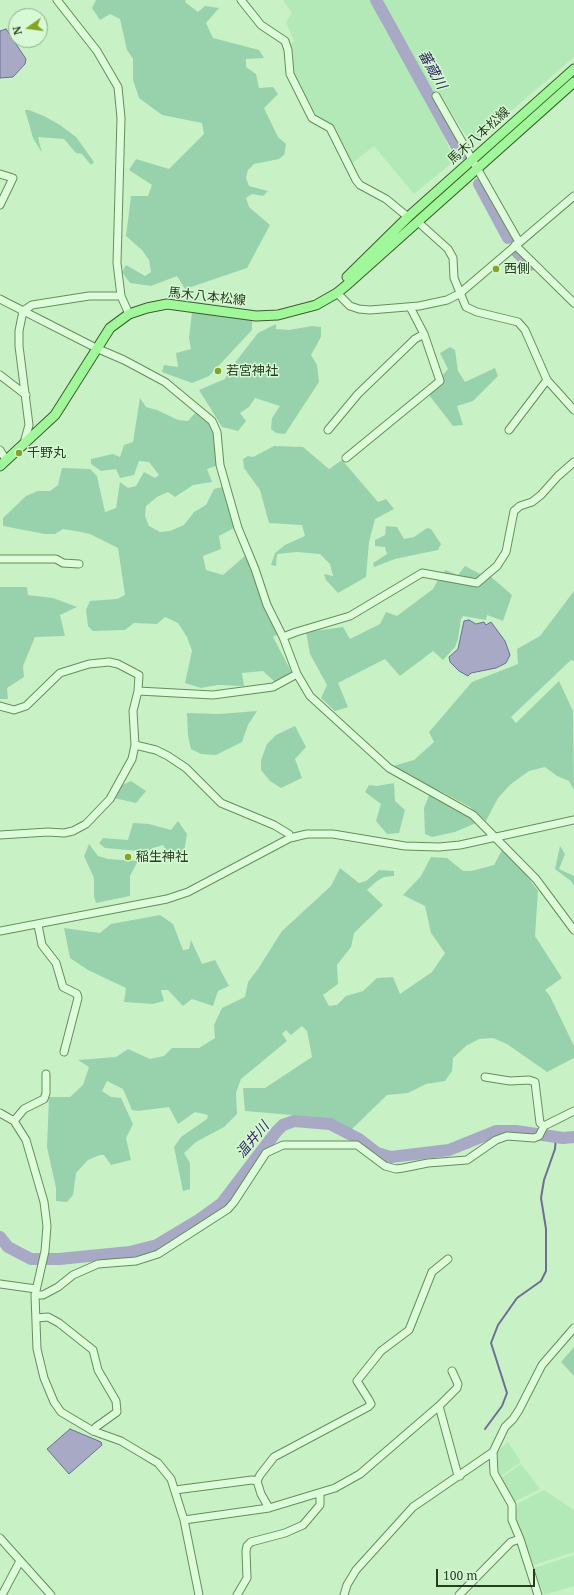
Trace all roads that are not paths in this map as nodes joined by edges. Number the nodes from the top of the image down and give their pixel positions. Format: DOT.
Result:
graph roads {
  1 [pos="57,0"];
  2 [pos="246,1"];
  3 [pos="574,69"];
  4 [pos="574,82"];
  5 [pos="436,96"];
  6 [pos="472,159"];
  7 [pos="477,170"];
  8 [pos="0,174"];
  9 [pos="574,196"];
  10 [pos="0,205"];
  11 [pos="408,217"];
  12 [pos="418,222"];
  13 [pos="517,244"];
  14 [pos="337,293"];
  15 [pos="459,294"];
  16 [pos="121,296"];
  17 [pos="0,299"];
  18 [pos="574,303"];
  19 [pos="410,307"];
  20 [pos="23,311"];
  21 [pos="129,314"];
  22 [pos="424,334"];
  23 [pos="96,348"];
  24 [pos="0,375"];
  25 [pos="547,380"];
  26 [pos="26,395"];
  27 [pos="574,410"];
  28 [pos="328,430"];
  29 [pos="509,430"];
  30 [pos="24,443"];
  31 [pos="0,450"];
  32 [pos="346,458"];
  33 [pos="574,462"];
  34 [pos="3,463"];
  35 [pos="0,559"];
  36 [pos="79,564"];
  37 [pos="283,638"];
  38 [pos="297,674"];
  39 [pos="138,691"];
  40 [pos="0,706"];
  41 [pos="135,745"];
  42 [pos="574,820"];
  43 [pos="0,835"];
  44 [pos="290,838"];
  45 [pos="496,838"];
  46 [pos="38,925"];
  47 [pos="574,930"];
  48 [pos="0,931"];
  49 [pos="64,1052"];
  50 [pos="46,1074"];
  51 [pos="485,1077"];
  52 [pos="574,1112"];
  53 [pos="0,1113"];
  54 [pos="14,1121"];
  55 [pos="544,1126"];
  56 [pos="448,1259"];
  57 [pos="0,1284"];
  58 [pos="36,1292"];
  59 [pos="36,1318"];
  60 [pos="574,1328"];
  61 [pos="452,1372"];
  62 [pos="439,1406"];
  63 [pos="93,1431"];
  64 [pos="493,1452"];
  65 [pos="460,1476"];
  66 [pos="257,1481"];
  67 [pos="175,1490"];
  68 [pos="320,1493"];
  69 [pos="269,1508"];
  70 [pos="184,1520"];
  71 [pos="0,1538"];
  72 [pos="520,1539"];
  73 [pos="20,1561"];
  74 [pos="2,1595"];
  75 [pos="51,1595"];
  76 [pos="199,1595"];
  77 [pos="237,1595"];
  78 [pos="344,1595"];
  79 [pos="459,1595"];
  80 [pos="538,1595"];
  1 -- 16 [label="street"];
  2 -- 11 [label="street"];
  3 -- 6 [label="main road, 馬木八本松線"];
  4 -- 7 [label="main road, 馬木八本松線"];
  5 -- 6 [label="street"];
  6 -- 7 [label="street"];
  6 -- 11 [label="main road, 馬木八本松線"];
  7 -- 12 [label="main road, 馬木八本松線"];
  7 -- 13 [label="street"];
  8 -- 10 [label="street"];
  9 -- 13 [label="street"];
  11 -- 14 [label="main road, 馬木八本松線"];
  12 -- 14 [label="main road, 馬木八本松線"];
  12 -- 15 [label="street"];
  13 -- 15 [label="street"];
  13 -- 18 [label="street"];
  14 -- 19 [label="street"];
  14 -- 21 [label="main road, 馬木八本松線"];
  15 -- 19 [label="street"];
  15 -- 25 [label="street"];
  16 -- 20 [label="street"];
  16 -- 21 [label="street"];
  17 -- 20 [label="street"];
  19 -- 22 [label="street"];
  20 -- 23 [label="street"];
  20 -- 26 [label="street"];
  21 -- 23 [label="main road, 馬木八本松線"];
  22 -- 28 [label="street"];
  22 -- 32 [label="street"];
  23 -- 30 [label="main road, 馬木八本松線"];
  23 -- 37 [label="street"];
  24 -- 26 [label="street"];
  25 -- 27 [label="street"];
  25 -- 29 [label="street"];
  26 -- 30 [label="street"];
  30 -- 34 [label="main road, 馬木八本松線"];
  31 -- 34 [label="street"];
  33 -- 37 [label="street"];
  35 -- 36 [label="street"];
  37 -- 38 [label="street"];
  38 -- 39 [label="street"];
  38 -- 45 [label="street"];
  39 -- 40 [label="street"];
  39 -- 41 [label="street"];
  41 -- 43 [label="street"];
  41 -- 44 [label="street"];
  42 -- 45 [label="street"];
  44 -- 45 [label="street"];
  44 -- 46 [label="street"];
  45 -- 47 [label="street"];
  46 -- 48 [label="street"];
  46 -- 49 [label="street"];
  50 -- 54 [label="street"];
  51 -- 55 [label="street"];
  52 -- 55 [label="street"];
  53 -- 54 [label="street"];
  54 -- 58 [label="street"];
  55 -- 58 [label="street"];
  56 -- 66 [label="street"];
  57 -- 58 [label="street"];
  58 -- 59 [label="street"];
  59 -- 63 [label="street"];
  59 -- 63 [label="street"];
  60 -- 64 [label="street"];
  61 -- 62 [label="street"];
  62 -- 65 [label="street"];
  62 -- 68 [label="street"];
  63 -- 67 [label="street"];
  64 -- 65 [label="street"];
  64 -- 72 [label="street"];
  65 -- 78 [label="street"];
  66 -- 67 [label="street"];
  66 -- 69 [label="street"];
  67 -- 70 [label="street"];
  68 -- 69 [label="street"];
  68 -- 77 [label="street"];
  69 -- 70 [label="street"];
  70 -- 76 [label="street"];
  71 -- 73 [label="street"];
  72 -- 79 [label="street"];
  72 -- 80 [label="street"];
  73 -- 74 [label="street"];
  73 -- 75 [label="street"];
}
